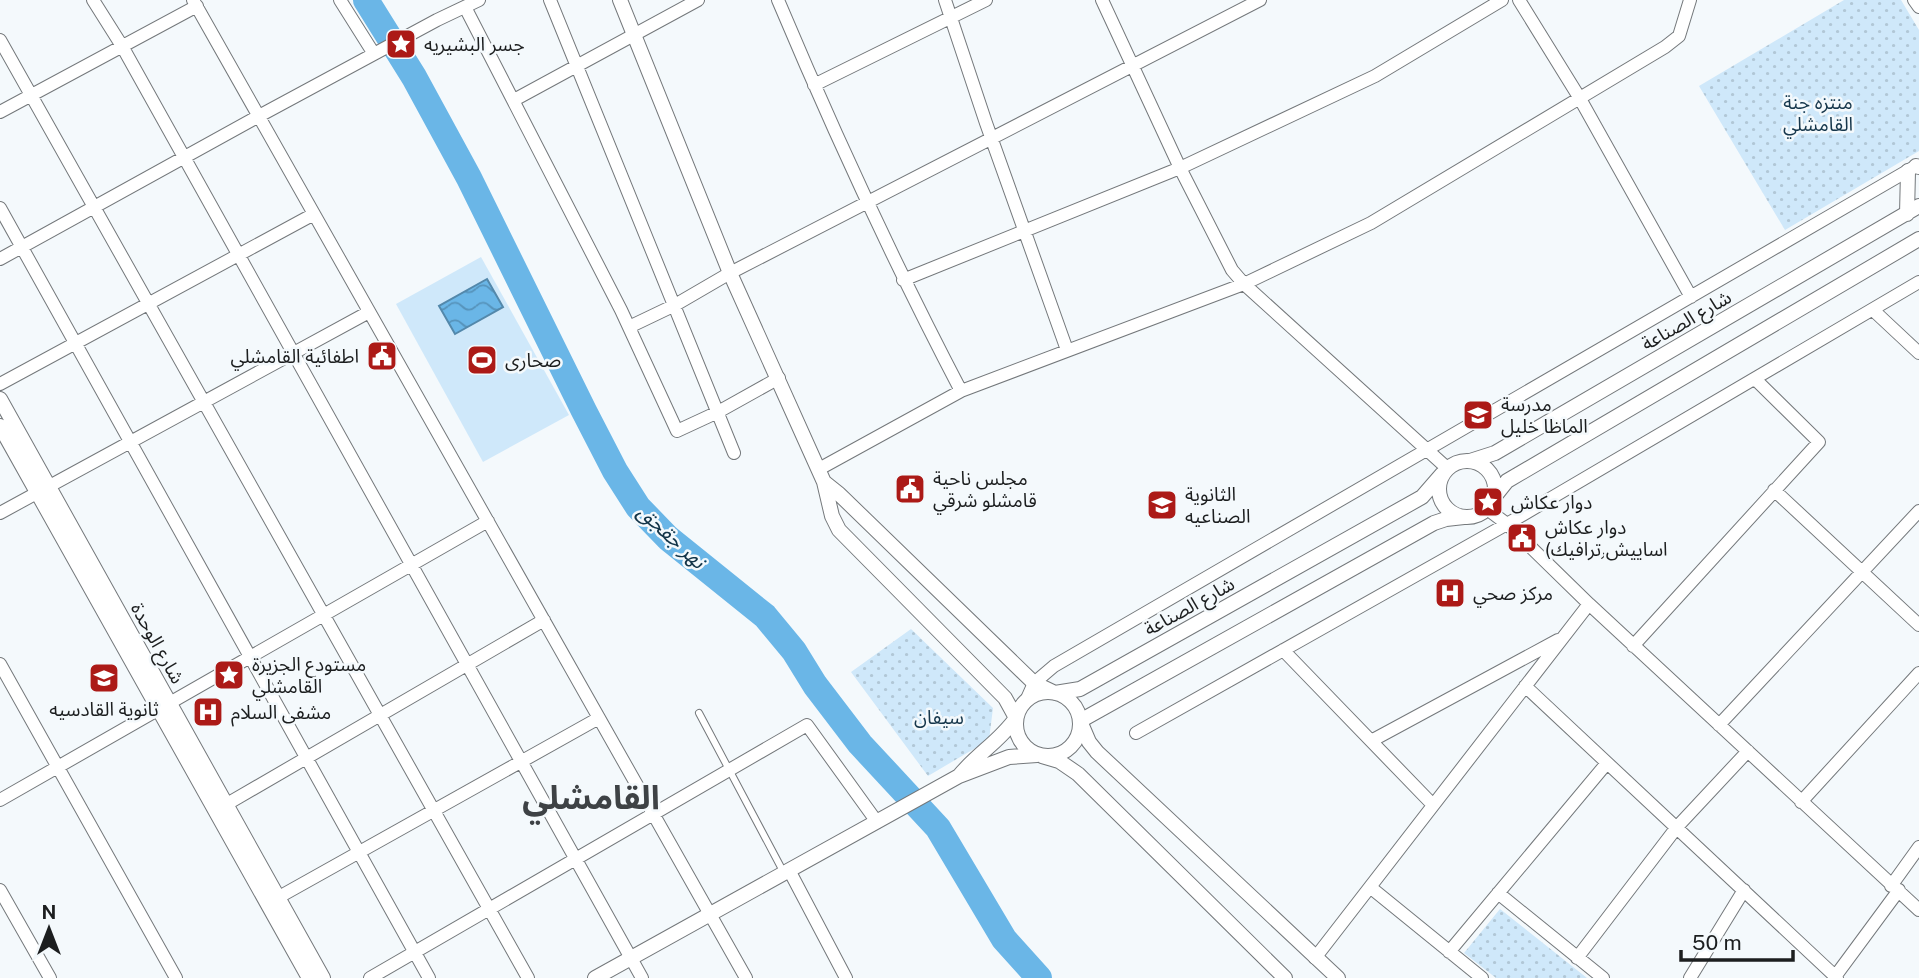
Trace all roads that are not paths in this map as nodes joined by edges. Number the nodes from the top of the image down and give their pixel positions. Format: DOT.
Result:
graph roads {
  1 [pos="93,0"];
  2 [pos="340,0"];
  3 [pos="479,0"];
  4 [pos="550,0"];
  5 [pos="620,0"];
  6 [pos="698,0"];
  7 [pos="778,0"];
  8 [pos="945,0"];
  9 [pos="986,0"];
  10 [pos="1102,0"];
  11 [pos="1260,0"];
  12 [pos="1502,0"];
  13 [pos="1519,0"];
  14 [pos="1689,0"];
  15 [pos="1914,0"];
  16 [pos="195,3"];
  17 [pos="465,8"];
  18 [pos="1919,8"];
  19 [pos="951,17"];
  20 [pos="634,35"];
  21 [pos="0,40"];
  22 [pos="122,46"];
  23 [pos="374,54"];
  24 [pos="1133,64"];
  25 [pos="578,65"];
  26 [pos="814,85"];
  27 [pos="31,95"];
  28 [pos="1579,97"];
  29 [pos="514,100"];
  30 [pos="0,112"];
  31 [pos="259,116"];
  32 [pos="992,139"];
  33 [pos="184,158"];
  34 [pos="1916,167"];
  35 [pos="1180,168"];
  36 [pos="867,203"];
  37 [pos="0,208"];
  38 [pos="94,208"];
  39 [pos="1913,210"];
  40 [pos="314,214"];
  41 [pos="1024,232"];
  42 [pos="1919,239"];
  43 [pos="22,247"];
  44 [pos="239,255"];
  45 [pos="0,259"];
  46 [pos="730,273"];
  47 [pos="903,280"];
  48 [pos="1919,282"];
  49 [pos="1244,284"];
  50 [pos="1690,296"];
  51 [pos="148,304"];
  52 [pos="675,305"];
  53 [pos="1873,310"];
  54 [pos="369,312"];
  55 [pos="629,327"];
  56 [pos="75,344"];
  57 [pos="1068,350"];
  58 [pos="1919,353"];
  59 [pos="294,355"];
  60 [pos="779,378"];
  61 [pos="1756,380"];
  62 [pos="0,384"];
  63 [pos="961,391"];
  64 [pos="0,399"];
  65 [pos="204,403"];
  66 [pos="718,412"];
  67 [pos="0,426"];
  68 [pos="131,443"];
  69 [pos="1427,449"];
  70 [pos="734,453"];
  71 [pos="1470,461"];
  72 [pos="1445,471"];
  73 [pos="821,476"];
  74 [pos="43,490"];
  75 [pos="1774,490"];
  76 [pos="1495,496"];
  77 [pos="1487,509"];
  78 [pos="1919,511"];
  79 [pos="0,513"];
  80 [pos="1464,517"];
  81 [pos="488,521"];
  82 [pos="1507,524"];
  83 [pos="411,565"];
  84 [pos="1863,573"];
  85 [pos="1589,604"];
  86 [pos="323,615"];
  87 [pos="544,620"];
  88 [pos="1919,625"];
  89 [pos="1564,636"];
  90 [pos="1633,646"];
  91 [pos="1283,650"];
  92 [pos="250,656"];
  93 [pos="0,664"];
  94 [pos="467,664"];
  95 [pos="1919,673"];
  96 [pos="1034,683"];
  97 [pos="1525,686"];
  98 [pos="1055,693"];
  99 [pos="1026,701"];
  100 [pos="164,705"];
  101 [pos="699,713"];
  102 [pos="380,715"];
  103 [pos="1017,718"];
  104 [pos="599,719"];
  105 [pos="1080,721"];
  106 [pos="1719,725"];
  107 [pos="1136,733"];
  108 [pos="1371,740"];
  109 [pos="1748,751"];
  110 [pos="1039,755"];
  111 [pos="306,758"];
  112 [pos="522,762"];
  113 [pos="1607,763"];
  114 [pos="57,766"];
  115 [pos="730,770"];
  116 [pos="959,776"];
  117 [pos="0,800"];
  118 [pos="1801,802"];
  119 [pos="227,804"];
  120 [pos="1433,805"];
  121 [pos="434,811"];
  122 [pos="653,814"];
  123 [pos="882,819"];
  124 [pos="1677,827"];
  125 [pos="1919,847"];
  126 [pos="359,853"];
  127 [pos="576,859"];
  128 [pos="787,872"];
  129 [pos="1370,887"];
  130 [pos="1895,888"];
  131 [pos="0,890"];
  132 [pos="1744,890"];
  133 [pos="1498,893"];
  134 [pos="279,897"];
  135 [pos="489,909"];
  136 [pos="1919,910"];
  137 [pos="709,914"];
  138 [pos="414,952"];
  139 [pos="1449,952"];
  140 [pos="631,958"];
  141 [pos="1315,958"];
  142 [pos="1577,958"];
  143 [pos="1836,977"];
  144 [pos="50,978"];
  145 [pos="176,978"];
  146 [pos="309,978"];
  147 [pos="323,978"];
  148 [pos="370,978"];
  149 [pos="429,978"];
  150 [pos="528,978"];
  151 [pos="595,978"];
  152 [pos="642,978"];
  153 [pos="746,978"];
  154 [pos="846,978"];
  155 [pos="1285,978"];
  156 [pos="1338,978"];
  157 [pos="1482,978"];
  158 [pos="1603,978"];
  159 [pos="1690,978"];
  1 -- 22 [label="street"];
  2 -- 23 [label="street"];
  3 -- 17 [label="street"];
  4 -- 25 [label="street"];
  5 -- 20 [label="street"];
  6 -- 20 [label="street"];
  7 -- 26 [label="street"];
  8 -- 19 [label="street"];
  9 -- 19 [label="street"];
  10 -- 24 [label="street"];
  11 -- 24 [label="street"];
  12 -- 35 [label="street"];
  13 -- 28 [label="street"];
  14 -- 28 [label="street"];
  15 -- 18 [label="street"];
  16 -- 22 [label="street"];
  16 -- 31 [label="street"];
  17 -- 23 [label="street"];
  17 -- 29 [label="street"];
  19 -- 26 [label="street"];
  19 -- 32 [label="street"];
  20 -- 25 [label="street"];
  20 -- 46 [label="street"];
  21 -- 27 [label="street"];
  22 -- 27 [label="street"];
  22 -- 33 [label="street"];
  23 -- 31 [label="street"];
  24 -- 32 [label="street"];
  24 -- 35 [label="street"];
  25 -- 29 [label="street"];
  25 -- 52 [label="street"];
  26 -- 36 [label="street"];
  27 -- 30 [label="street"];
  27 -- 38 [label="street"];
  28 -- 49 [label="street"];
  28 -- 50 [label="street"];
  29 -- 55 [label="street"];
  31 -- 33 [label="street"];
  31 -- 40 [label="street"];
  32 -- 36 [label="street"];
  32 -- 41 [label="street"];
  33 -- 38 [label="street"];
  33 -- 44 [label="street"];
  34 -- 39 [label="street"];
  34 -- 50 [label="street"];
  35 -- 41 [label="street"];
  35 -- 49 [label="street"];
  36 -- 46 [label="street"];
  36 -- 47 [label="street"];
  37 -- 43 [label="street"];
  38 -- 43 [label="street"];
  38 -- 51 [label="street"];
  39 -- 71 [label="street, شارع الصناعة"];
  40 -- 44 [label="street"];
  40 -- 54 [label="street"];
  41 -- 47 [label="street"];
  41 -- 57 [label="street"];
  42 -- 76 [label="street"];
  43 -- 45 [label="street"];
  43 -- 56 [label="street"];
  44 -- 51 [label="street"];
  44 -- 59 [label="street"];
  46 -- 52 [label="street"];
  46 -- 60 [label="street"];
  47 -- 63 [label="street"];
  48 -- 53 [label="street"];
  49 -- 57 [label="street"];
  49 -- 69 [label="street"];
  50 -- 69 [label="street"];
  51 -- 56 [label="street"];
  51 -- 65 [label="street"];
  52 -- 55 [label="street"];
  52 -- 66 [label="street"];
  53 -- 58 [label="street"];
  53 -- 61 [label="street"];
  54 -- 59 [label="street"];
  54 -- 81 [label="street"];
  55 -- 66 [label="street"];
  56 -- 62 [label="street"];
  56 -- 68 [label="street"];
  57 -- 63 [label="street"];
  59 -- 65 [label="street"];
  59 -- 83 [label="street"];
  60 -- 66 [label="street"];
  60 -- 73 [label="street"];
  61 -- 75 [label="street"];
  61 -- 82 [label="street"];
  63 -- 73 [label="street"];
  64 -- 74 [label="street, شارع الوحدة"];
  65 -- 68 [label="street"];
  65 -- 86 [label="street"];
  66 -- 70 [label="street"];
  67 -- 74 [label="street, شارع الوحدة"];
  68 -- 74 [label="street"];
  68 -- 92 [label="street"];
  69 -- 72 [label="street"];
  69 -- 96 [label="street"];
  71 -- 72 [label="street"];
  71 -- 76 [label="street"];
  72 -- 80 [label="street"];
  72 -- 98 [label="street, شارع الصناعة"];
  73 -- 96 [label="street"];
  73 -- 103 [label="street"];
  74 -- 79 [label="street"];
  74 -- 100 [label="street, شارع الوحدة"];
  75 -- 84 [label="street"];
  75 -- 90 [label="street"];
  76 -- 77 [label="street"];
  77 -- 80 [label="street"];
  77 -- 82 [label="street"];
  78 -- 84 [label="street"];
  80 -- 105 [label="street"];
  81 -- 83 [label="street"];
  81 -- 87 [label="street"];
  82 -- 85 [label="street"];
  82 -- 91 [label="street"];
  83 -- 86 [label="street"];
  83 -- 94 [label="street"];
  84 -- 88 [label="street"];
  84 -- 106 [label="street"];
  85 -- 89 [label="street"];
  85 -- 90 [label="street"];
  86 -- 92 [label="street"];
  86 -- 102 [label="street"];
  87 -- 94 [label="street"];
  87 -- 104 [label="street"];
  89 -- 97 [label="street"];
  89 -- 108 [label="street"];
  90 -- 106 [label="street"];
  91 -- 107 [label="street"];
  91 -- 108 [label="street"];
  92 -- 100 [label="street"];
  92 -- 111 [label="street"];
  93 -- 114 [label="street"];
  94 -- 102 [label="street"];
  94 -- 112 [label="street"];
  95 -- 118 [label="street"];
  96 -- 98 [label="street"];
  96 -- 99 [label="street"];
  97 -- 113 [label="street"];
  97 -- 120 [label="street"];
  98 -- 99 [label="street"];
  98 -- 105 [label="street"];
  99 -- 103 [label="street"];
  100 -- 114 [label="street"];
  100 -- 119 [label="street, شارع الوحدة"];
  100 -- 146 [label="street, شارع الوحدة"];
  101 -- 115 [label="lane"];
  102 -- 111 [label="street"];
  102 -- 121 [label="street"];
  103 -- 110 [label="street"];
  103 -- 116 [label="street"];
  104 -- 112 [label="street"];
  104 -- 122 [label="street"];
  105 -- 110 [label="street"];
  105 -- 141 [label="street"];
  106 -- 109 [label="street"];
  108 -- 120 [label="street"];
  109 -- 118 [label="street"];
  109 -- 124 [label="street"];
  110 -- 116 [label="street"];
  110 -- 155 [label="street"];
  111 -- 119 [label="street"];
  111 -- 126 [label="street"];
  112 -- 121 [label="street"];
  112 -- 127 [label="street"];
  113 -- 124 [label="street"];
  113 -- 133 [label="street"];
  114 -- 117 [label="street"];
  114 -- 145 [label="street"];
  115 -- 122 [label="street"];
  115 -- 123 [label="street"];
  115 -- 128 [label="lane"];
  116 -- 123 [label="street"];
  118 -- 130 [label="street"];
  119 -- 134 [label="street, شارع الوحدة"];
  120 -- 129 [label="street"];
  121 -- 126 [label="street"];
  121 -- 135 [label="street"];
  122 -- 127 [label="street"];
  122 -- 137 [label="street"];
  123 -- 128 [label="street"];
  124 -- 132 [label="street"];
  124 -- 142 [label="street"];
  125 -- 130 [label="street"];
  126 -- 134 [label="street"];
  126 -- 138 [label="street"];
  127 -- 135 [label="street"];
  127 -- 140 [label="street"];
  128 -- 137 [label="street"];
  128 -- 154 [label="street"];
  129 -- 139 [label="street"];
  129 -- 141 [label="street"];
  130 -- 136 [label="street"];
  130 -- 143 [label="street"];
  131 -- 144 [label="street"];
  132 -- 143 [label="street"];
  132 -- 159 [label="street"];
  133 -- 139 [label="street"];
  133 -- 142 [label="street"];
  134 -- 147 [label="street, شارع الوحدة"];
  135 -- 138 [label="street"];
  135 -- 150 [label="street"];
  137 -- 140 [label="street"];
  137 -- 153 [label="street"];
  138 -- 148 [label="street"];
  138 -- 149 [label="street"];
  139 -- 157 [label="street"];
  140 -- 151 [label="street"];
  140 -- 152 [label="street"];
  141 -- 156 [label="street"];
  142 -- 158 [label="street"];
}
